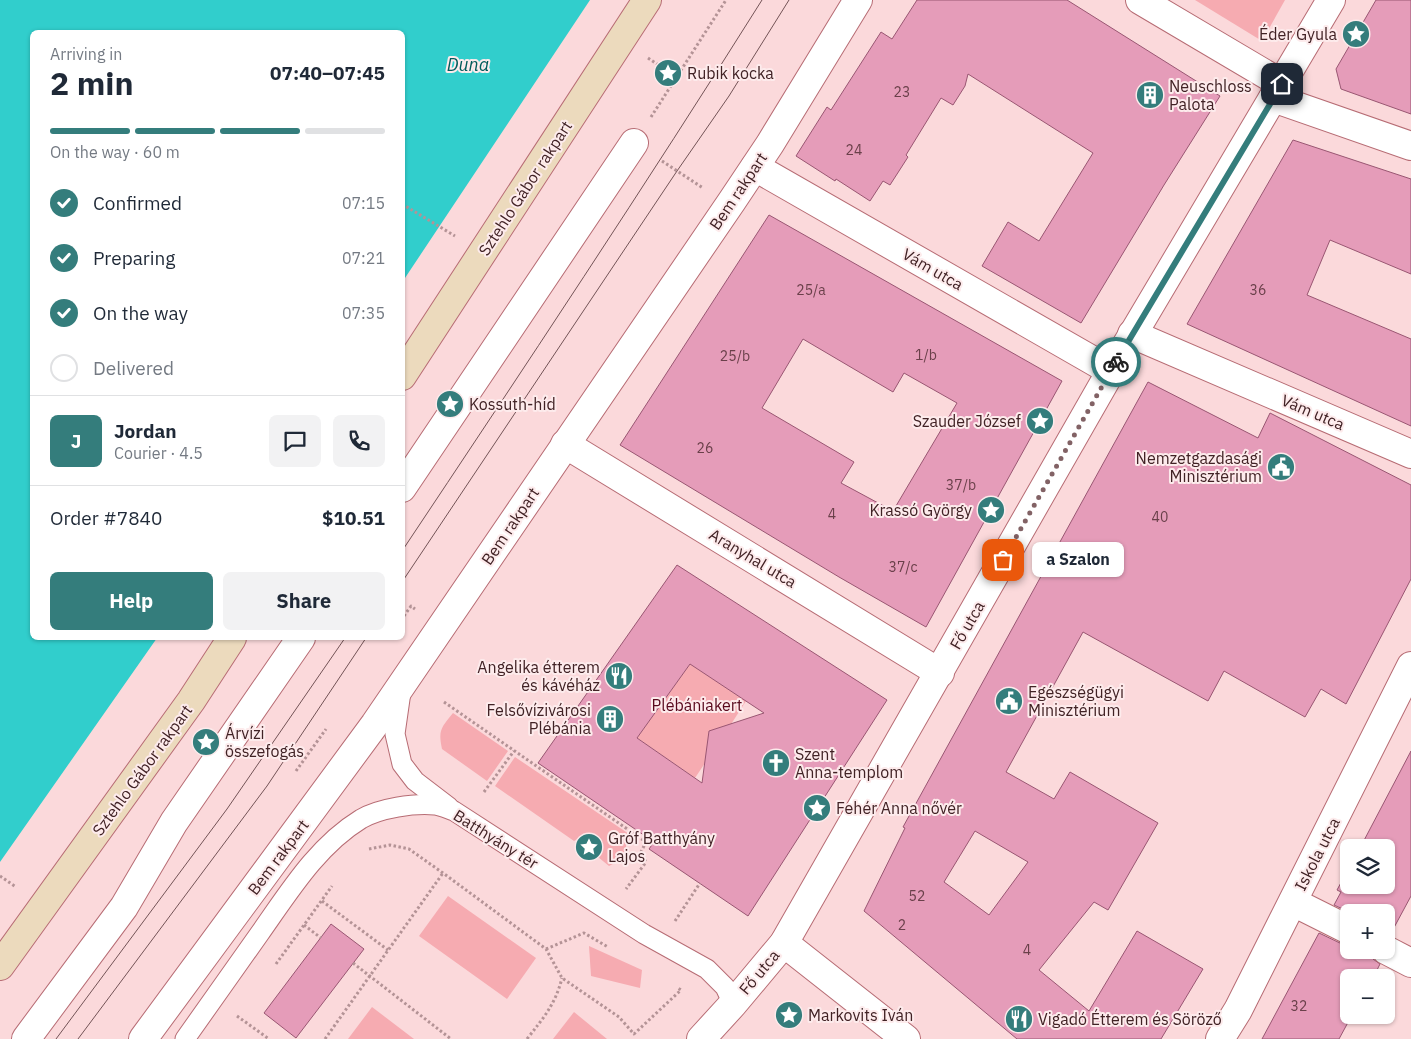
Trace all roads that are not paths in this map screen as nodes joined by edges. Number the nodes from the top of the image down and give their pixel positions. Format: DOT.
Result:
graph roads {
  1 [pos="647,0"];
  2 [pos="858,0"];
  3 [pos="1140,0"];
  4 [pos="1331,0"];
  5 [pos="1277,91"];
  6 [pos="634,143"];
  7 [pos="1411,146"];
  8 [pos="755,167"];
  9 [pos="1132,334"];
  10 [pos="405,371"];
  11 [pos="1111,371"];
  12 [pos="566,444"];
  13 [pos="1411,454"];
  14 [pos="405,484"];
  15 [pos="231,640"];
  16 [pos="300,640"];
  17 [pos="1411,666"];
  18 [pos="940,673"];
  19 [pos="403,684"];
  20 [pos="454,810"];
  21 [pos="1293,902"];
  22 [pos="1340,926"];
  23 [pos="784,942"];
  24 [pos="1395,955"];
  25 [pos="1411,964"];
  26 [pos="0,966"];
  27 [pos="733,1004"];
  28 [pos="26,1039"];
  29 [pos="143,1039"];
  30 [pos="185,1039"];
  31 [pos="701,1039"];
  32 [pos="906,1039"];
  33 [pos="1220,1039"];
  1 -- 10 [label="main road, Sztehlo Gábor rakpart"];
  2 -- 8 [label="street, Bem rakpart"];
  3 -- 5 [label="street"];
  4 -- 5 [label="street, Fő utca"];
  5 -- 7 [label="street"];
  5 -- 9 [label="street, Fő utca"];
  6 -- 14 [label="street"];
  8 -- 11 [label="street, Vám utca"];
  8 -- 12 [label="street, Bem rakpart"];
  9 -- 11 [label="street, Fő utca"];
  9 -- 13 [label="street, Vám utca"];
  11 -- 18 [label="street, Fő utca"];
  12 -- 18 [label="street, Aranyhal utca"];
  12 -- 19 [label="street, Bem rakpart"];
  15 -- 26 [label="main road, Sztehlo Gábor rakpart"];
  16 -- 28 [label="street"];
  17 -- 21 [label="street, Iskola utca"];
  18 -- 23 [label="street, Fő utca"];
  19 -- 20 [label="lane"];
  19 -- 29 [label="street, Bem rakpart"];
  20 -- 27 [label="lane, Batthyány tér"];
  20 -- 30 [label="lane, Batthyány tér"];
  21 -- 22 [label="street"];
  21 -- 33 [label="street, Iskola utca"];
  23 -- 27 [label="street, Fő utca"];
  23 -- 32 [label="street"];
  24 -- 25 [label="street"];
  27 -- 31 [label="street"];
}
